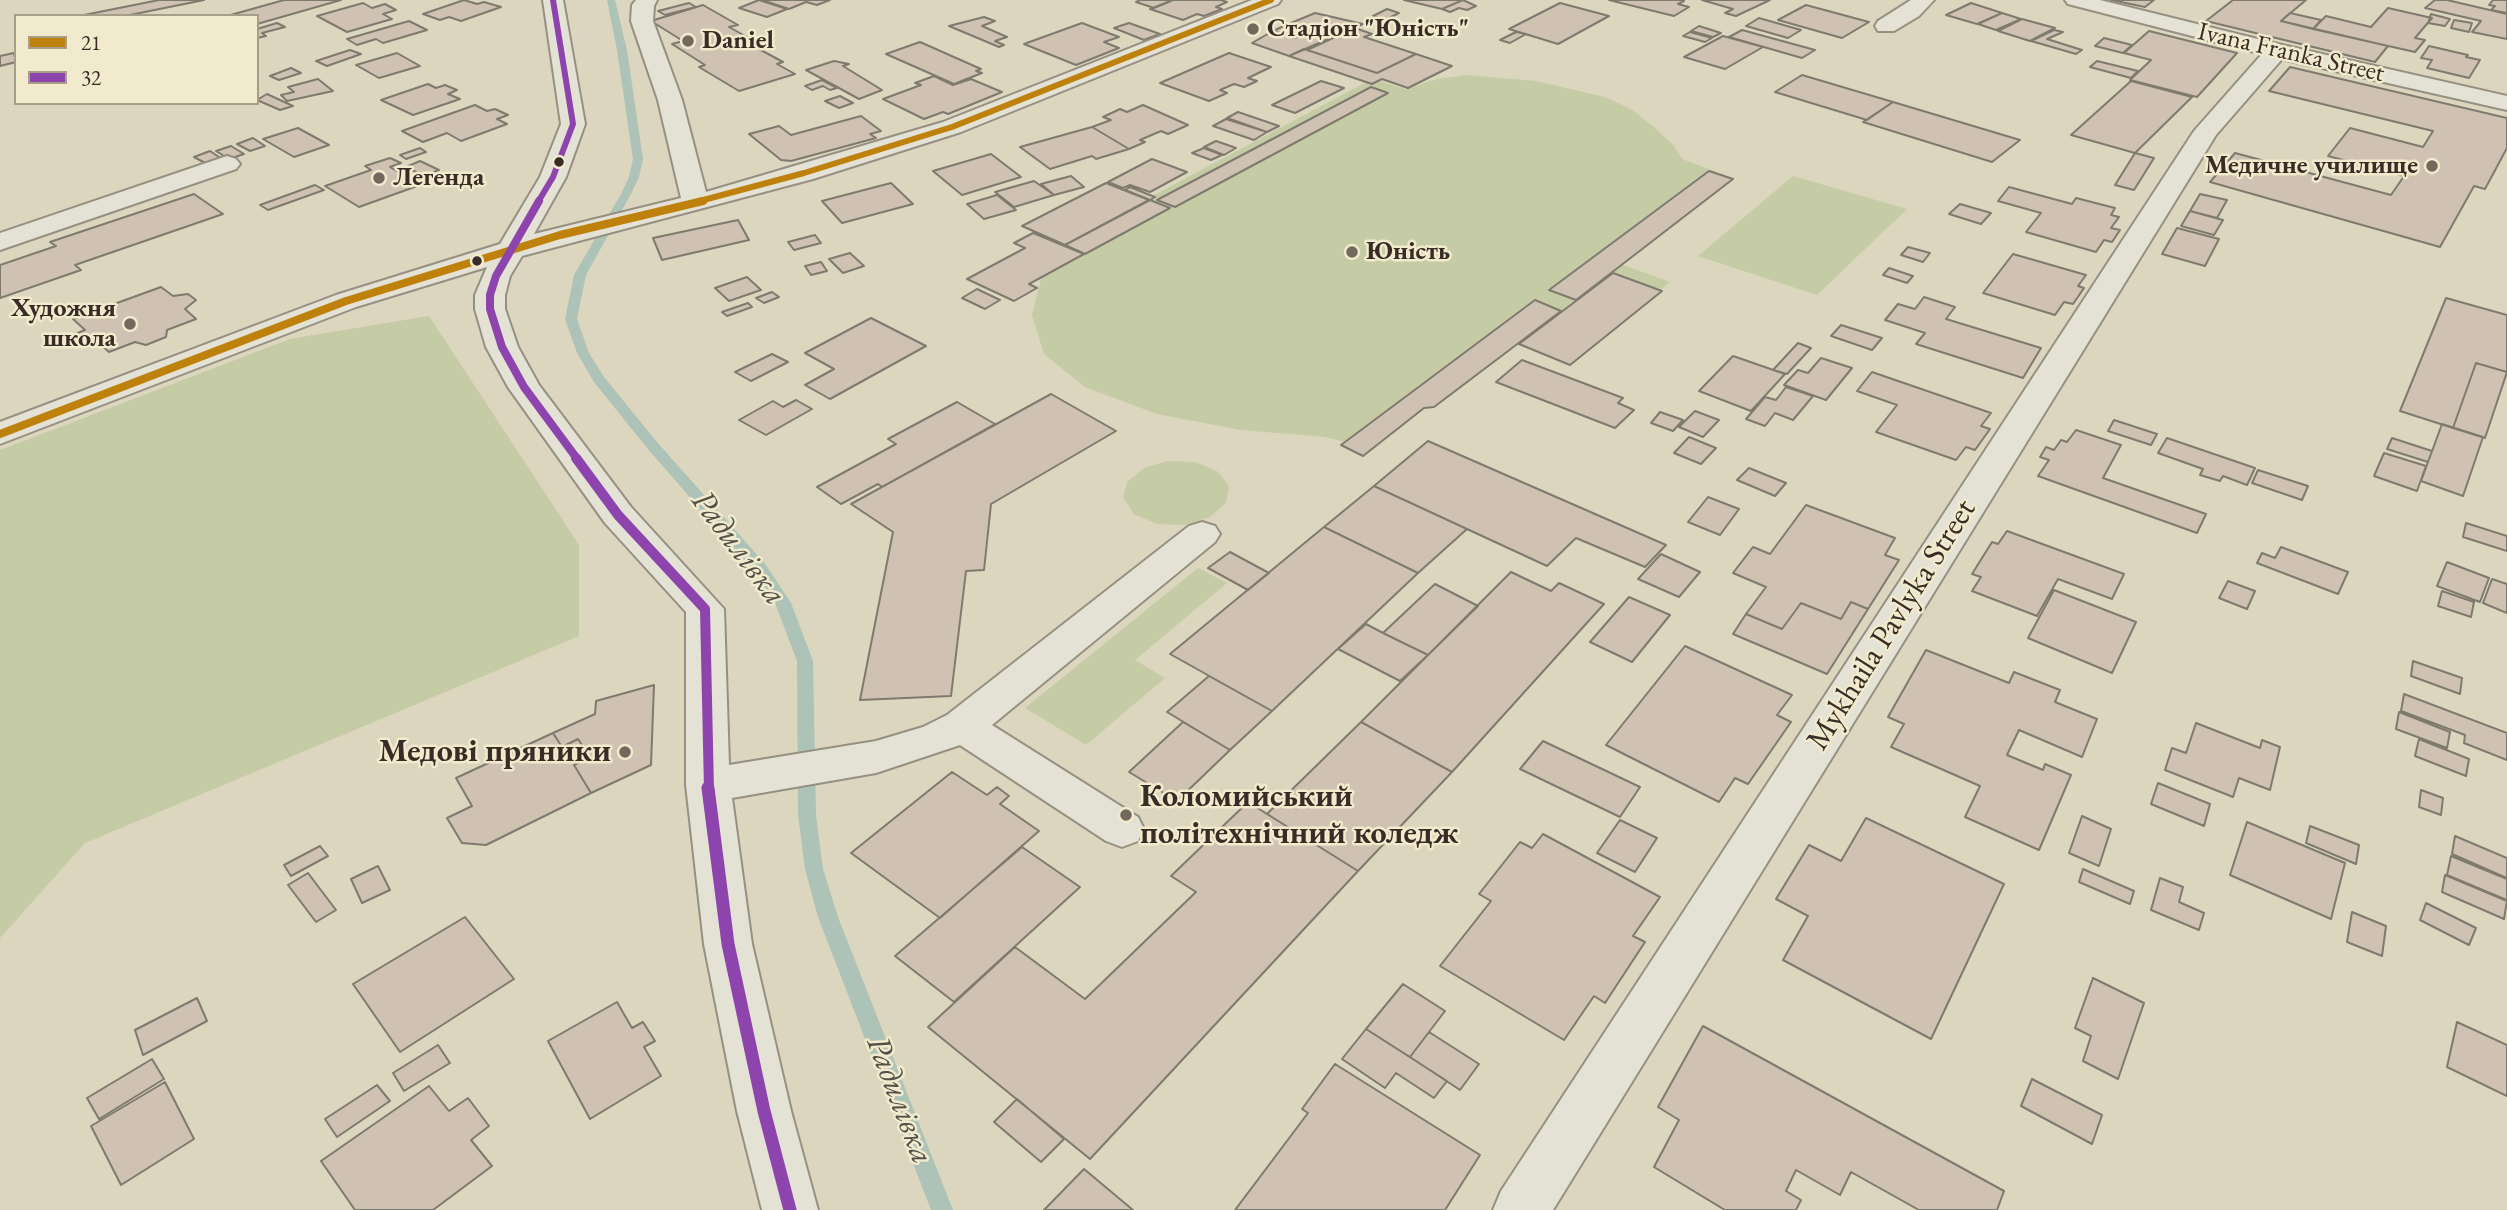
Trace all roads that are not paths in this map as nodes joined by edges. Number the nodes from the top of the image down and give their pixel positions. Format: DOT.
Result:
graph roads {
  1 [pos="553,0"];
  2 [pos="647,0"];
  3 [pos="1271,0"];
  4 [pos="1924,0"];
  5 [pos="2075,0"];
  6 [pos="1886,26"];
  7 [pos="2277,51"];
  8 [pos="2507,103"];
  9 [pos="227,164"];
  10 [pos="695,203"];
  11 [pos="0,242"];
  12 [pos="508,253"];
  13 [pos="0,435"];
  14 [pos="1202,534"];
  15 [pos="962,726"];
  16 [pos="708,785"];
  17 [pos="1122,829"];
  18 [pos="790,1210"];
  19 [pos="1521,1210"];
  1 -- 12 [label="street"];
  2 -- 10 [label="street"];
  3 -- 10 [label="street"];
  4 -- 6 [label="street"];
  5 -- 7 [label="street, Ivana Franka Street"];
  7 -- 8 [label="street, Ivana Franka Street"];
  7 -- 19 [label="street, Mykhaila Pavlyka Street"];
  9 -- 11 [label="street"];
  10 -- 12 [label="street"];
  12 -- 13 [label="street"];
  12 -- 16 [label="street"];
  14 -- 15 [label="street"];
  15 -- 16 [label="street"];
  15 -- 17 [label="street"];
  16 -- 18 [label="street"];
}
